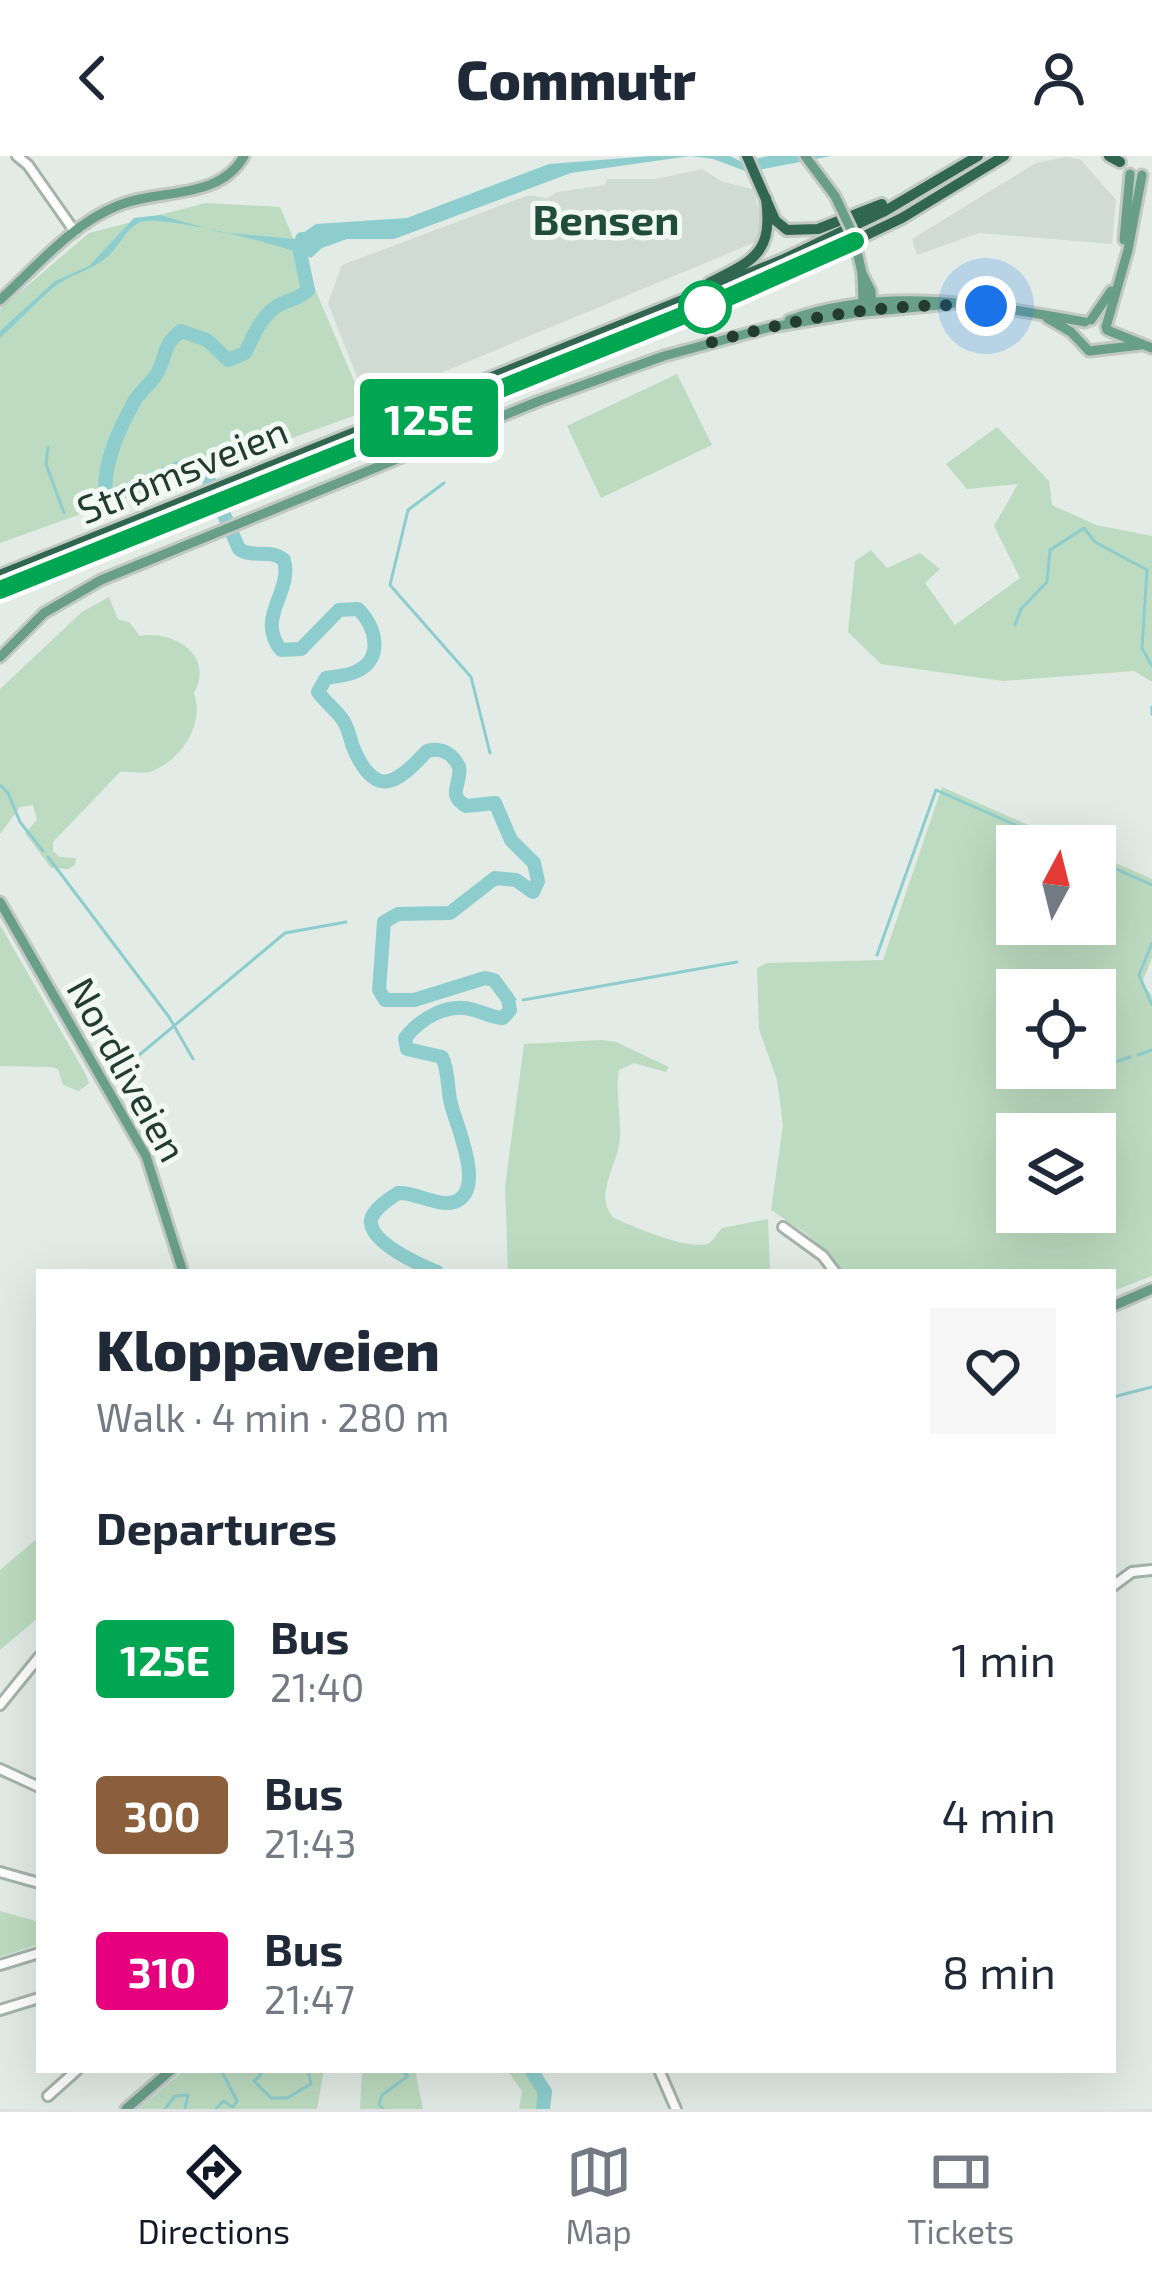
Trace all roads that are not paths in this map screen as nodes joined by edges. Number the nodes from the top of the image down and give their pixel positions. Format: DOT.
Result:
graph roads {
  1 [pos="17,156"];
  2 [pos="244,156"];
  3 [pos="805,156"];
  4 [pos="973,156"];
  5 [pos="1004,156"];
  6 [pos="1017,156"];
  7 [pos="748,157"];
  8 [pos="1117,158"];
  9 [pos="1141,172"];
  10 [pos="766,198"];
  11 [pos="75,232"];
  12 [pos="872,234"];
  13 [pos="1,296"];
  14 [pos="869,305"];
  15 [pos="1042,315"];
  16 [pos="1088,321"];
  17 [pos="1107,328"];
  18 [pos="1077,338"];
  19 [pos="1146,346"];
  20 [pos="1104,347"];
  21 [pos="470,386"];
  22 [pos="0,572"];
  23 [pos="0,594"];
  24 [pos="0,657"];
  25 [pos="0,902"];
  26 [pos="783,1228"];
  27 [pos="182,1269"];
  28 [pos="833,1269"];
  29 [pos="1152,1289"];
  30 [pos="1116,1305"];
  31 [pos="1152,1570"];
  32 [pos="1116,1584"];
  33 [pos="36,1661"];
  34 [pos="0,1705"];
  35 [pos="0,1769"];
  36 [pos="36,1785"];
  37 [pos="0,1871"];
  38 [pos="36,1882"];
  39 [pos="36,1954"];
  40 [pos="0,1965"];
  41 [pos="36,1999"];
  42 [pos="0,2010"];
  43 [pos="74,2073"];
  44 [pos="168,2073"];
  45 [pos="660,2073"];
  46 [pos="48,2096"];
  47 [pos="126,2109"];
  48 [pos="676,2109"];
  1 -- 11 [label="street"];
  2 -- 11 [label="main road"];
  3 -- 14 [label="main road, bridge"];
  4 -- 10 [label="highway"];
  4 -- 21 [label="highway, Strømsveien"];
  5 -- 12 [label="highway, Strømsveien"];
  6 -- 12 [label="highway"];
  7 -- 10 [label="highway"];
  8 -- 9 [label="main road"];
  9 -- 16 [label="main road"];
  9 -- 17 [label="main road"];
  10 -- 21 [label="highway"];
  11 -- 13 [label="main road"];
  12 -- 23 [label="highway, Strømsveien"];
  14 -- 15 [label="main road"];
  14 -- 24 [label="main road"];
  15 -- 16 [label="main road"];
  15 -- 18 [label="main road"];
  16 -- 17 [label="main road"];
  16 -- 18 [label="main road"];
  17 -- 19 [label="main road"];
  17 -- 20 [label="main road"];
  18 -- 20 [label="main road"];
  19 -- 20 [label="main road"];
  21 -- 22 [label="highway, Strømsveien"];
  25 -- 27 [label="main road, Nordliveien"];
  26 -- 28 [label="street"];
  29 -- 30 [label="main road"];
  31 -- 32 [label="street"];
  33 -- 34 [label="street"];
  35 -- 36 [label="street"];
  37 -- 38 [label="street"];
  39 -- 40 [label="street"];
  41 -- 42 [label="street"];
  43 -- 46 [label="street"];
  44 -- 47 [label="main road"];
  45 -- 48 [label="street"];
}
